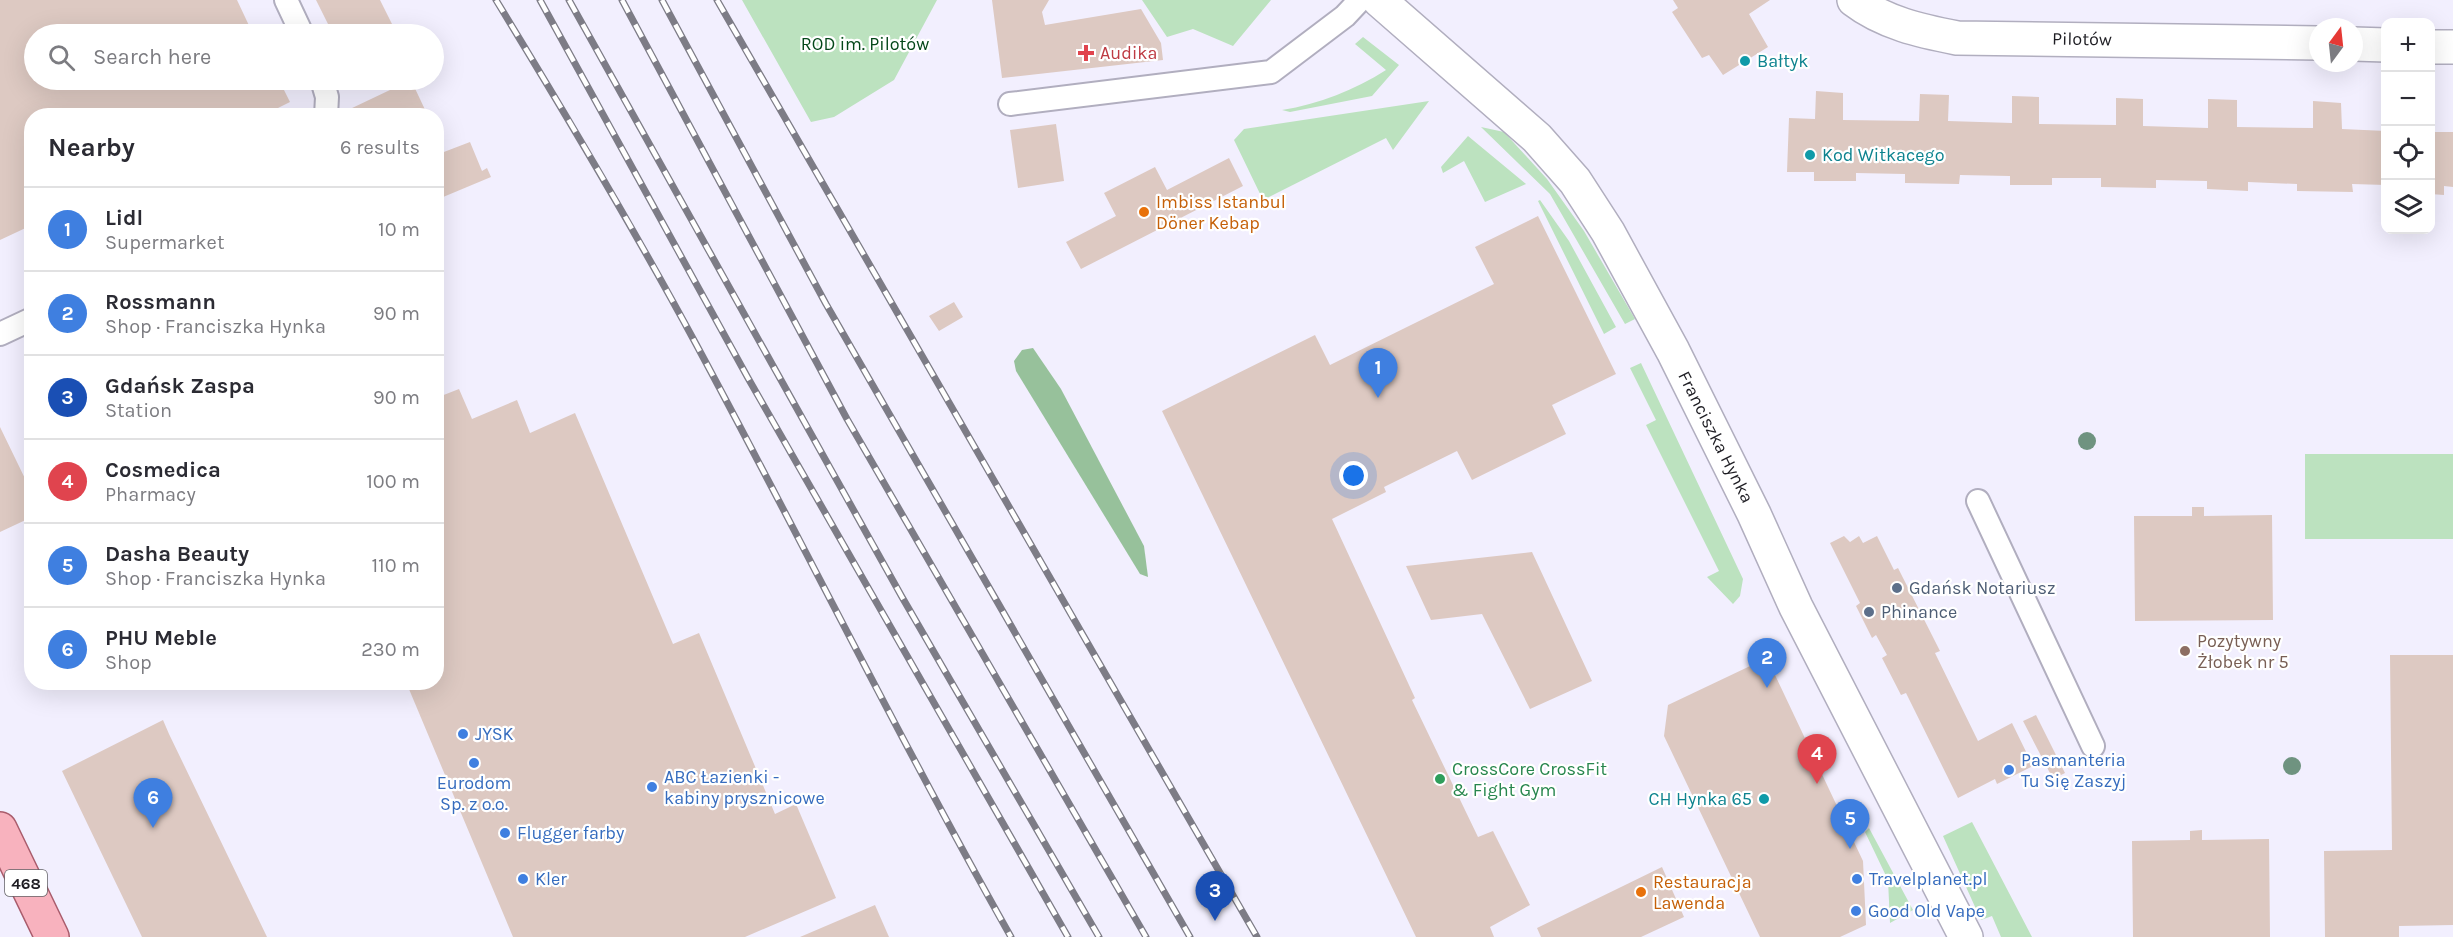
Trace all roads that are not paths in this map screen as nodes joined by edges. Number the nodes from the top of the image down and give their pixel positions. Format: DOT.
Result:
graph roads {
  1 [pos="285,0"];
  2 [pos="1360,0"];
  3 [pos="1380,0"];
  4 [pos="1854,0"];
  5 [pos="297,24"];
  6 [pos="2309,43"];
  7 [pos="2363,44"];
  8 [pos="2381,45"];
  9 [pos="2435,47"];
  10 [pos="2453,47"];
  11 [pos="325,90"];
  12 [pos="1010,104"];
  13 [pos="326,108"];
  14 [pos="24,323"];
  15 [pos="0,334"];
  16 [pos="1978,501"];
  17 [pos="2093,746"];
  18 [pos="0,829"];
  19 [pos="51,937"];
  20 [pos="1966,937"];
  1 -- 5 [label="lane"];
  2 -- 12 [label="lane"];
  3 -- 20 [label="street, Franciszka Hynka"];
  4 -- 6 [label="street, Pilotów"];
  7 -- 8 [label="street"];
  9 -- 10 [label="street"];
  11 -- 13 [label="lane"];
  14 -- 15 [label="lane"];
  16 -- 17 [label="lane"];
  18 -- 19 [label="main road, 468"];
}
